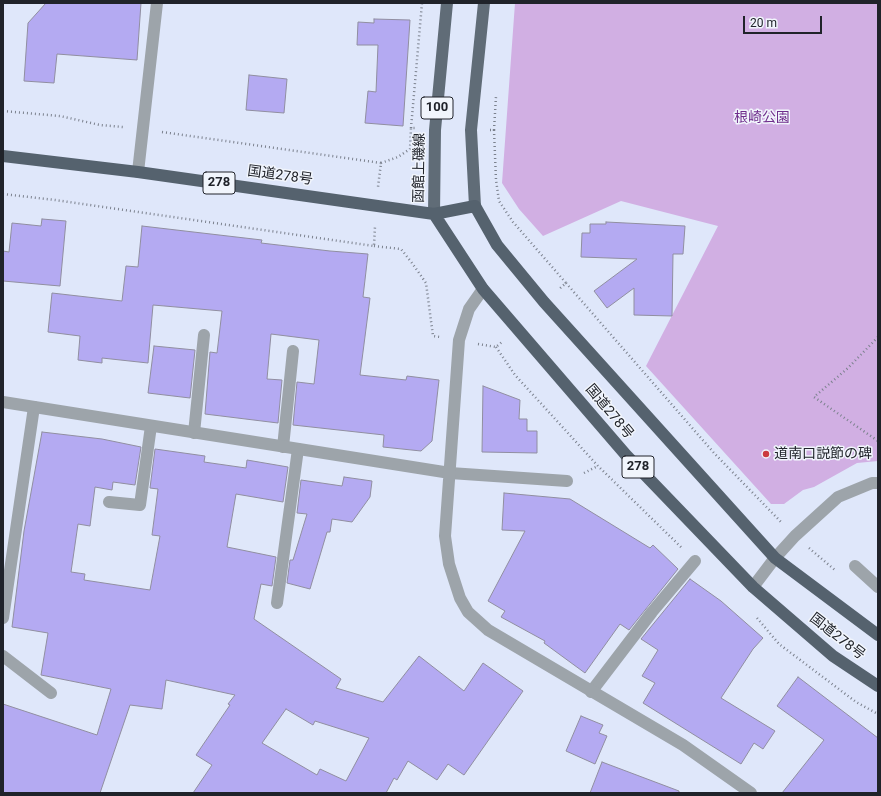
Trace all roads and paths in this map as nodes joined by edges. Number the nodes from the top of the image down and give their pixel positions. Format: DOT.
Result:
graph roads {
  1 [pos="157,3"];
  2 [pos="422,3"];
  3 [pos="447,3"];
  4 [pos="484,3"];
  5 [pos="411,128"];
  6 [pos="3,156"];
  7 [pos="138,172"];
  8 [pos="475,206"];
  9 [pos="434,214"];
  10 [pos="566,283"];
  11 [pos="483,289"];
  12 [pos="204,335"];
  13 [pos="878,337"];
  14 [pos="293,351"];
  15 [pos="3,402"];
  16 [pos="34,407"];
  17 [pos="151,426"];
  18 [pos="194,433"];
  19 [pos="878,441"];
  20 [pos="283,447"];
  21 [pos="298,449"];
  22 [pos="450,472"];
  23 [pos="567,481"];
  24 [pos="878,483"];
  25 [pos="109,502"];
  26 [pos="795,536"];
  27 [pos="775,558"];
  28 [pos="696,561"];
  29 [pos="855,566"];
  30 [pos="842,576"];
  31 [pos="878,587"];
  32 [pos="753,588"];
  33 [pos="277,603"];
  34 [pos="3,618"];
  35 [pos="878,635"];
  36 [pos="3,656"];
  37 [pos="878,686"];
  38 [pos="591,692"];
  39 [pos="51,693"];
  40 [pos="751,793"];
  1 -- 7 [label="street"];
  2 -- 5 [label="path"];
  3 -- 9 [label="main road, 函館上磯線 / 100"];
  4 -- 8 [label="main road, 100"];
  6 -- 7 [label="highway, 国道278号 / 278"];
  7 -- 9 [label="highway, 国道278号 / 278"];
  8 -- 9 [label="highway, 国道278号 / 278"];
  8 -- 27 [label="highway, 国道278号"];
  9 -- 11 [label="highway, 国道278号 / 278"];
  10 -- 26 [label="path"];
  11 -- 22 [label="street"];
  11 -- 32 [label="highway, 国道278号 / 278"];
  12 -- 18 [label="street"];
  13 -- 19 [label="path"];
  14 -- 20 [label="street"];
  15 -- 16 [label="street"];
  16 -- 17 [label="street"];
  16 -- 34 [label="street"];
  17 -- 18 [label="street"];
  17 -- 25 [label="street"];
  18 -- 20 [label="street"];
  20 -- 21 [label="street"];
  21 -- 22 [label="street"];
  21 -- 33 [label="street"];
  22 -- 23 [label="street"];
  22 -- 38 [label="street"];
  24 -- 26 [label="street"];
  26 -- 27 [label="street"];
  26 -- 30 [label="path"];
  27 -- 32 [label="street"];
  27 -- 35 [label="highway, 国道278号"];
  28 -- 38 [label="street"];
  29 -- 31 [label="street"];
  32 -- 37 [label="highway, 国道278号 / 278"];
  36 -- 39 [label="street"];
  38 -- 40 [label="street"];
}
